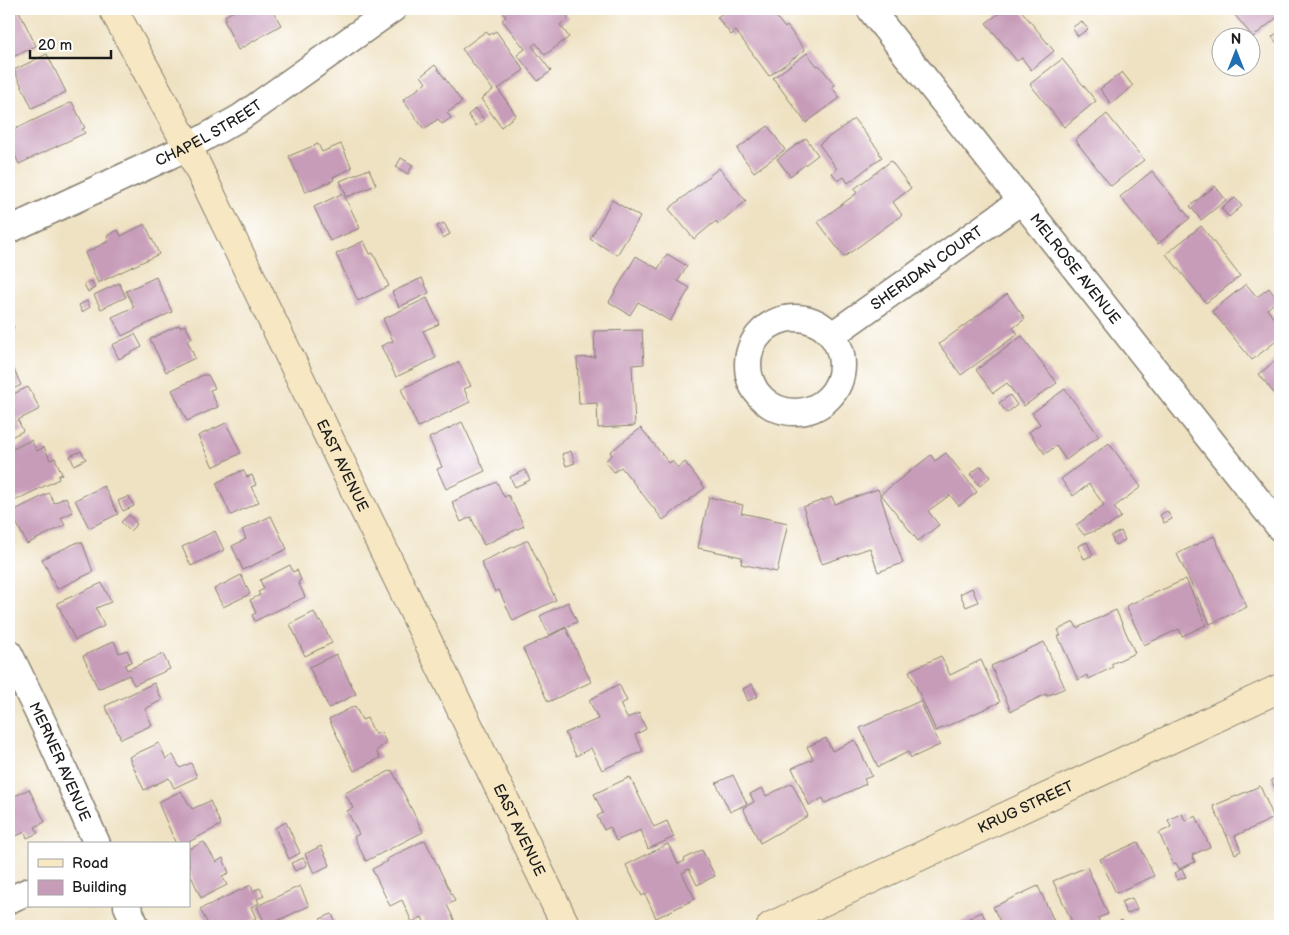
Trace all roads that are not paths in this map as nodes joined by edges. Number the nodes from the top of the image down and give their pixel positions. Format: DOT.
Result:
graph roads {
  1 [pos="112,9"];
  2 [pos="393,9"];
  3 [pos="870,9"];
  4 [pos="188,147"];
  5 [pos="1021,201"];
  6 [pos="9,230"];
  7 [pos="832,335"];
  8 [pos="1280,528"];
  9 [pos="9,653"];
  10 [pos="1280,688"];
  11 [pos="96,842"];
  12 [pos="28,891"];
  13 [pos="9,900"];
  14 [pos="127,908"];
  15 [pos="136,926"];
  16 [pos="566,926"];
  17 [pos="771,926"];
  1 -- 4 [label="street, EAST AVENUE"];
  2 -- 4 [label="street, CHAPEL STREET"];
  3 -- 5 [label="street, MELROSE AVENUE"];
  4 -- 6 [label="street, CHAPEL STREET"];
  4 -- 16 [label="street, EAST AVENUE"];
  5 -- 7 [label="street, SHERIDAN COURT"];
  5 -- 8 [label="street, MELROSE AVENUE"];
  9 -- 11 [label="street, MERNER AVENUE"];
  10 -- 17 [label="street, KRUG STREET"];
  12 -- 13 [label="street"];
  14 -- 15 [label="street"];
}
